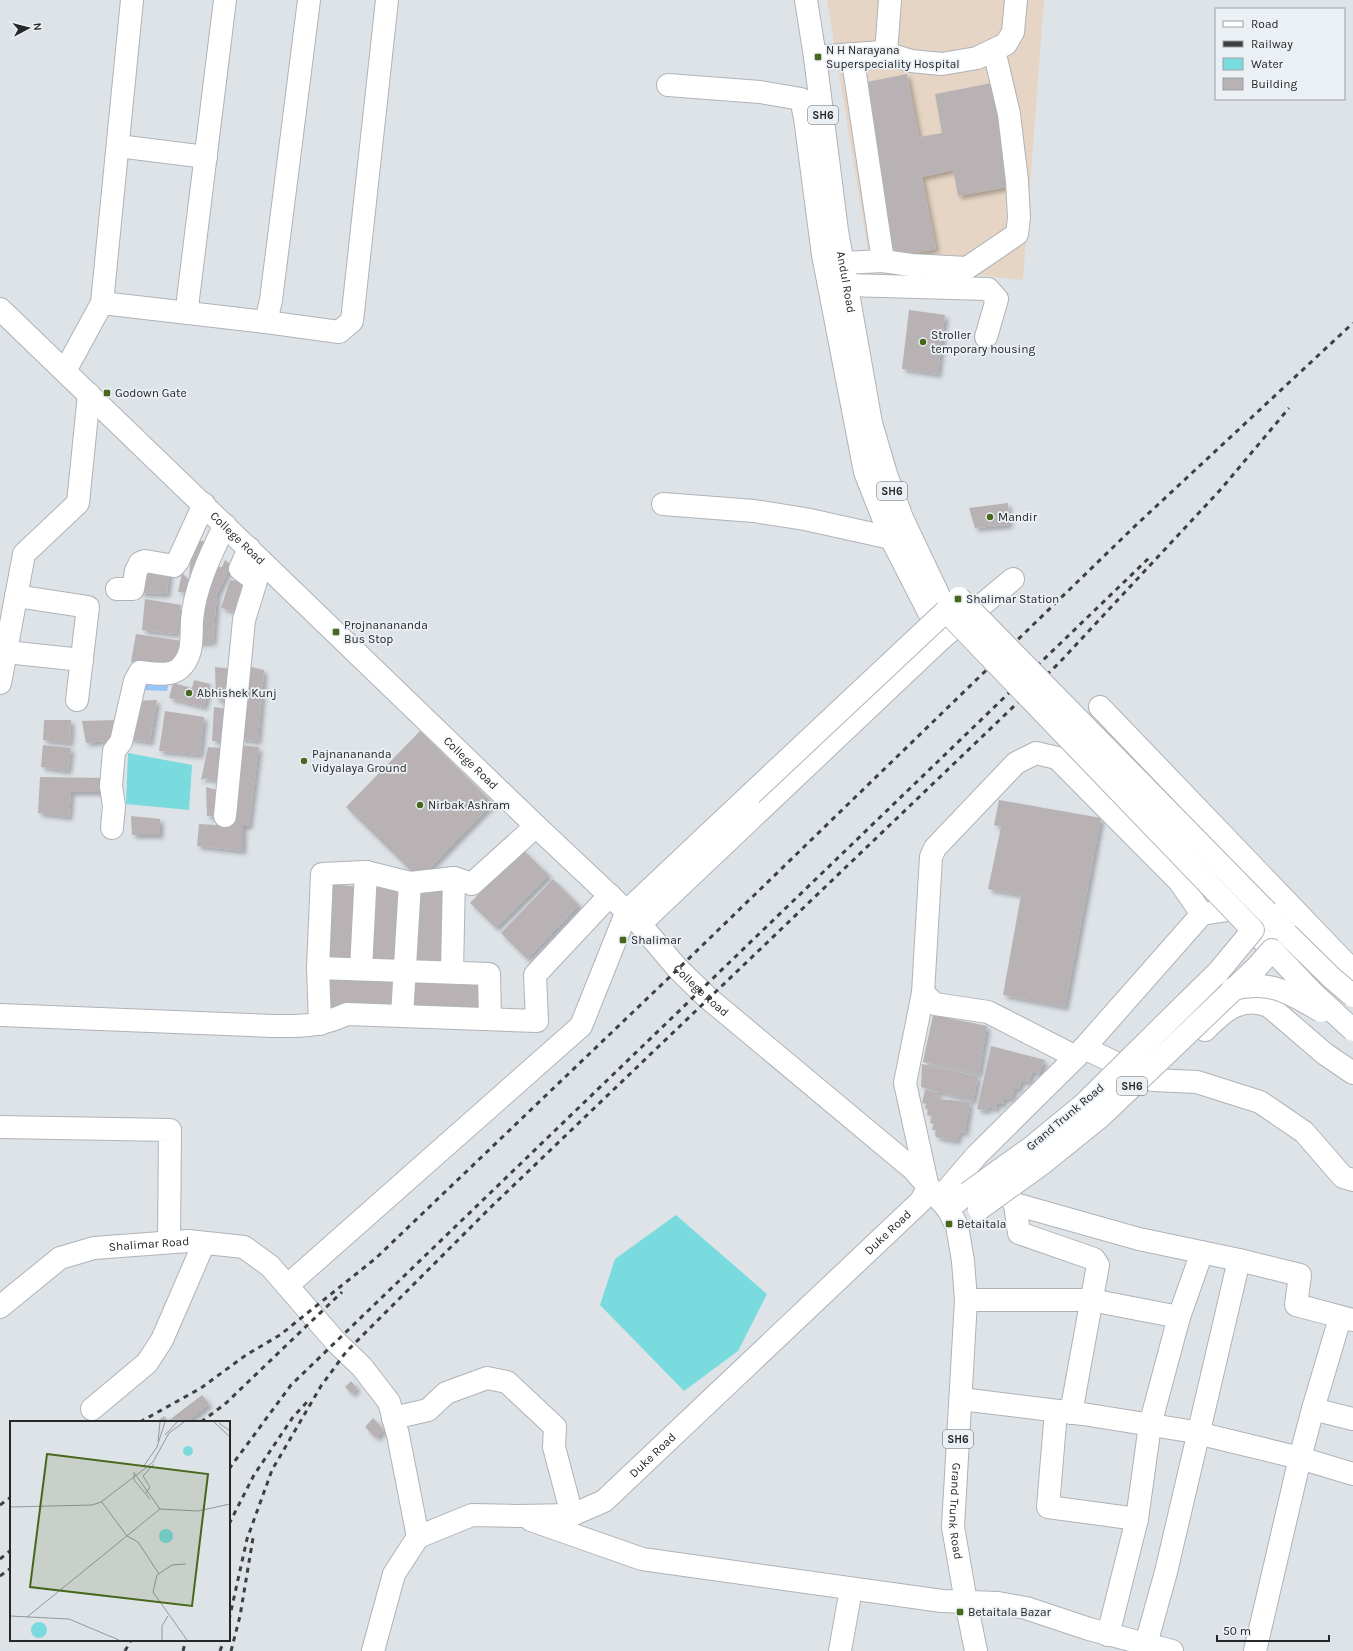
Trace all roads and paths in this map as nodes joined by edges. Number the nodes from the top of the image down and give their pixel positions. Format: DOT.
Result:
graph roads {
  1 [pos="132,0"];
  2 [pos="226,0"];
  3 [pos="309,0"];
  4 [pos="387,0"];
  5 [pos="806,0"];
  6 [pos="890,0"];
  7 [pos="1016,0"];
  8 [pos="994,50"];
  9 [pos="886,53"];
  10 [pos="852,54"];
  11 [pos="815,57"];
  12 [pos="668,85"];
  13 [pos="118,146"];
  14 [pos="206,157"];
  15 [pos="883,261"];
  16 [pos="843,263"];
  17 [pos="847,285"];
  18 [pos="102,303"];
  19 [pos="0,309"];
  20 [pos="188,313"];
  21 [pos="266,322"];
  22 [pos="986,337"];
  23 [pos="65,371"];
  24 [pos="89,394"];
  25 [pos="204,504"];
  26 [pos="663,504"];
  27 [pos="225,525"];
  28 [pos="891,538"];
  29 [pos="249,548"];
  30 [pos="1013,579"];
  31 [pos="117,590"];
  32 [pos="16,596"];
  33 [pos="952,605"];
  34 [pos="942,638"];
  35 [pos="4,647"];
  36 [pos="82,660"];
  37 [pos="0,683"];
  38 [pos="77,700"];
  39 [pos="1100,707"];
  40 [pos="225,816"];
  41 [pos="536,826"];
  42 [pos="112,828"];
  43 [pos="366,872"];
  44 [pos="454,878"];
  45 [pos="410,883"];
  46 [pos="610,895"];
  47 [pos="1285,901"];
  48 [pos="1266,912"];
  49 [pos="1202,914"];
  50 [pos="633,917"];
  51 [pos="1307,923"];
  52 [pos="1253,930"];
  53 [pos="1287,934"];
  54 [pos="1272,950"];
  55 [pos="1353,954"];
  56 [pos="318,968"];
  57 [pos="361,969"];
  58 [pos="404,970"];
  59 [pos="452,971"];
  60 [pos="1353,971"];
  61 [pos="1232,989"];
  62 [pos="923,992"];
  63 [pos="1353,996"];
  64 [pos="0,1015"];
  65 [pos="402,1016"];
  66 [pos="490,1019"];
  67 [pos="320,1024"];
  68 [pos="1353,1030"];
  69 [pos="1080,1052"];
  70 [pos="1353,1073"];
  71 [pos="1153,1080"];
  72 [pos="0,1127"];
  73 [pos="977,1155"];
  74 [pos="1353,1180"];
  75 [pos="974,1201"];
  76 [pos="1015,1204"];
  77 [pos="943,1206"];
  78 [pos="169,1242"];
  79 [pos="204,1243"];
  80 [pos="1202,1252"];
  81 [pos="1240,1260"];
  82 [pos="293,1291"];
  83 [pos="966,1300"];
  84 [pos="1091,1300"];
  85 [pos="0,1307"];
  86 [pos="1179,1317"];
  87 [pos="1347,1319"];
  88 [pos="961,1399"];
  89 [pos="92,1409"];
  90 [pos="1313,1409"];
  91 [pos="1064,1412"];
  92 [pos="393,1418"];
  93 [pos="1353,1419"];
  94 [pos="1150,1425"];
  95 [pos="1198,1433"];
  96 [pos="1300,1458"];
  97 [pos="1353,1474"];
  98 [pos="572,1514"];
  99 [pos="518,1516"];
  100 [pos="1137,1519"];
  101 [pos="418,1537"];
  102 [pos="851,1588"];
  103 [pos="966,1602"];
  104 [pos="1108,1634"];
  105 [pos="1146,1644"];
  106 [pos="373,1651"];
  107 [pos="840,1651"];
  108 [pos="976,1651"];
  109 [pos="1172,1651"];
  110 [pos="1255,1651"];
  1 -- 13 [label="street"];
  2 -- 14 [label="street"];
  3 -- 21 [label="street"];
  4 -- 21 [label="street"];
  5 -- 11 [label="street, Andul Road / SH6"];
  6 -- 9 [label="street"];
  7 -- 8 [label="street"];
  8 -- 9 [label="street"];
  8 -- 15 [label="street"];
  9 -- 10 [label="street"];
  10 -- 11 [label="street"];
  10 -- 15 [label="street"];
  11 -- 16 [label="street, Andul Road / SH6"];
  12 -- 28 [label="street"];
  13 -- 14 [label="street"];
  13 -- 18 [label="street"];
  14 -- 20 [label="street"];
  15 -- 16 [label="street"];
  16 -- 17 [label="street, Andul Road / SH6"];
  17 -- 22 [label="street"];
  17 -- 33 [label="street, Andul Road / SH6"];
  18 -- 20 [label="street"];
  18 -- 23 [label="street"];
  19 -- 23 [label="street, College Road"];
  20 -- 21 [label="street"];
  23 -- 24 [label="street, College Road"];
  24 -- 25 [label="street, College Road"];
  24 -- 32 [label="street"];
  25 -- 27 [label="street, College Road"];
  25 -- 31 [label="street"];
  26 -- 28 [label="street"];
  27 -- 29 [label="street, College Road"];
  27 -- 42 [label="street"];
  28 -- 34 [label="street"];
  29 -- 40 [label="street"];
  29 -- 41 [label="street, College Road"];
  30 -- 34 [label="street"];
  32 -- 35 [label="street"];
  32 -- 36 [label="street"];
  33 -- 48 [label="street, bridge"];
  33 -- 50 [label="street, bridge"];
  33 -- 52 [label="street, bridge"];
  34 -- 50 [label="street"];
  35 -- 36 [label="street"];
  35 -- 37 [label="street"];
  36 -- 38 [label="street"];
  39 -- 47 [label="street"];
  41 -- 44 [label="street"];
  41 -- 46 [label="street, College Road"];
  43 -- 45 [label="street"];
  43 -- 56 [label="street"];
  43 -- 57 [label="street"];
  44 -- 45 [label="street"];
  44 -- 59 [label="street"];
  45 -- 58 [label="street"];
  46 -- 50 [label="street, College Road"];
  46 -- 66 [label="street"];
  47 -- 49 [label="street"];
  47 -- 51 [label="street"];
  48 -- 52 [label="street, Grand Trunk Road / SH6"];
  48 -- 53 [label="street"];
  49 -- 62 [label="street"];
  49 -- 69 [label="street"];
  50 -- 77 [label="street, College Road"];
  50 -- 82 [label="street"];
  51 -- 55 [label="street"];
  51 -- 60 [label="street"];
  52 -- 54 [label="street"];
  52 -- 75 [label="street, Grand Trunk Road / SH6, bridge"];
  53 -- 54 [label="street, Grand Trunk Road"];
  53 -- 63 [label="street, bridge"];
  54 -- 61 [label="street, Grand Trunk Road / SH6, bridge"];
  54 -- 68 [label="street, bridge"];
  56 -- 57 [label="street"];
  56 -- 67 [label="street"];
  57 -- 58 [label="street"];
  58 -- 59 [label="street"];
  58 -- 65 [label="street"];
  59 -- 66 [label="street"];
  61 -- 68 [label="street, bridge"];
  61 -- 75 [label="street, Grand Trunk Road / SH6, bridge"];
  62 -- 69 [label="street"];
  62 -- 77 [label="street"];
  64 -- 67 [label="street"];
  65 -- 66 [label="street"];
  65 -- 67 [label="street"];
  69 -- 71 [label="street"];
  69 -- 73 [label="street"];
  70 -- 71 [label="street"];
  71 -- 74 [label="street"];
  72 -- 78 [label="street"];
  73 -- 76 [label="street"];
  73 -- 77 [label="street"];
  75 -- 77 [label="street, Grand Trunk Road / SH6"];
  76 -- 80 [label="street"];
  76 -- 84 [label="street"];
  77 -- 83 [label="street, Grand Trunk Road / SH6"];
  77 -- 98 [label="street, Duke Road"];
  78 -- 79 [label="street, Shalimar Road"];
  78 -- 85 [label="street, Shalimar Road"];
  79 -- 82 [label="street, Shalimar Road"];
  79 -- 89 [label="street"];
  80 -- 81 [label="street"];
  80 -- 86 [label="street"];
  81 -- 87 [label="street"];
  81 -- 95 [label="street"];
  82 -- 92 [label="street, Shalimar Road"];
  83 -- 84 [label="street"];
  83 -- 88 [label="street, Grand Trunk Road / SH6"];
  84 -- 86 [label="street"];
  84 -- 91 [label="street"];
  86 -- 94 [label="street"];
  87 -- 90 [label="street"];
  88 -- 91 [label="street"];
  88 -- 103 [label="street, Grand Trunk Road / SH6"];
  90 -- 93 [label="street"];
  90 -- 96 [label="street"];
  91 -- 94 [label="street"];
  91 -- 100 [label="street"];
  92 -- 98 [label="street"];
  92 -- 101 [label="street, Shalimar Road"];
  94 -- 95 [label="street"];
  94 -- 100 [label="street"];
  95 -- 96 [label="street"];
  95 -- 105 [label="street"];
  96 -- 97 [label="street"];
  96 -- 110 [label="street"];
  98 -- 99 [label="street, Duke Road"];
  99 -- 101 [label="street, Duke Road"];
  99 -- 102 [label="street"];
  100 -- 104 [label="street"];
  101 -- 106 [label="street"];
  102 -- 103 [label="street"];
  102 -- 107 [label="street"];
  103 -- 104 [label="street"];
  103 -- 108 [label="street, Grand Trunk Road / SH6"];
  104 -- 105 [label="street"];
  105 -- 109 [label="street"];
}
